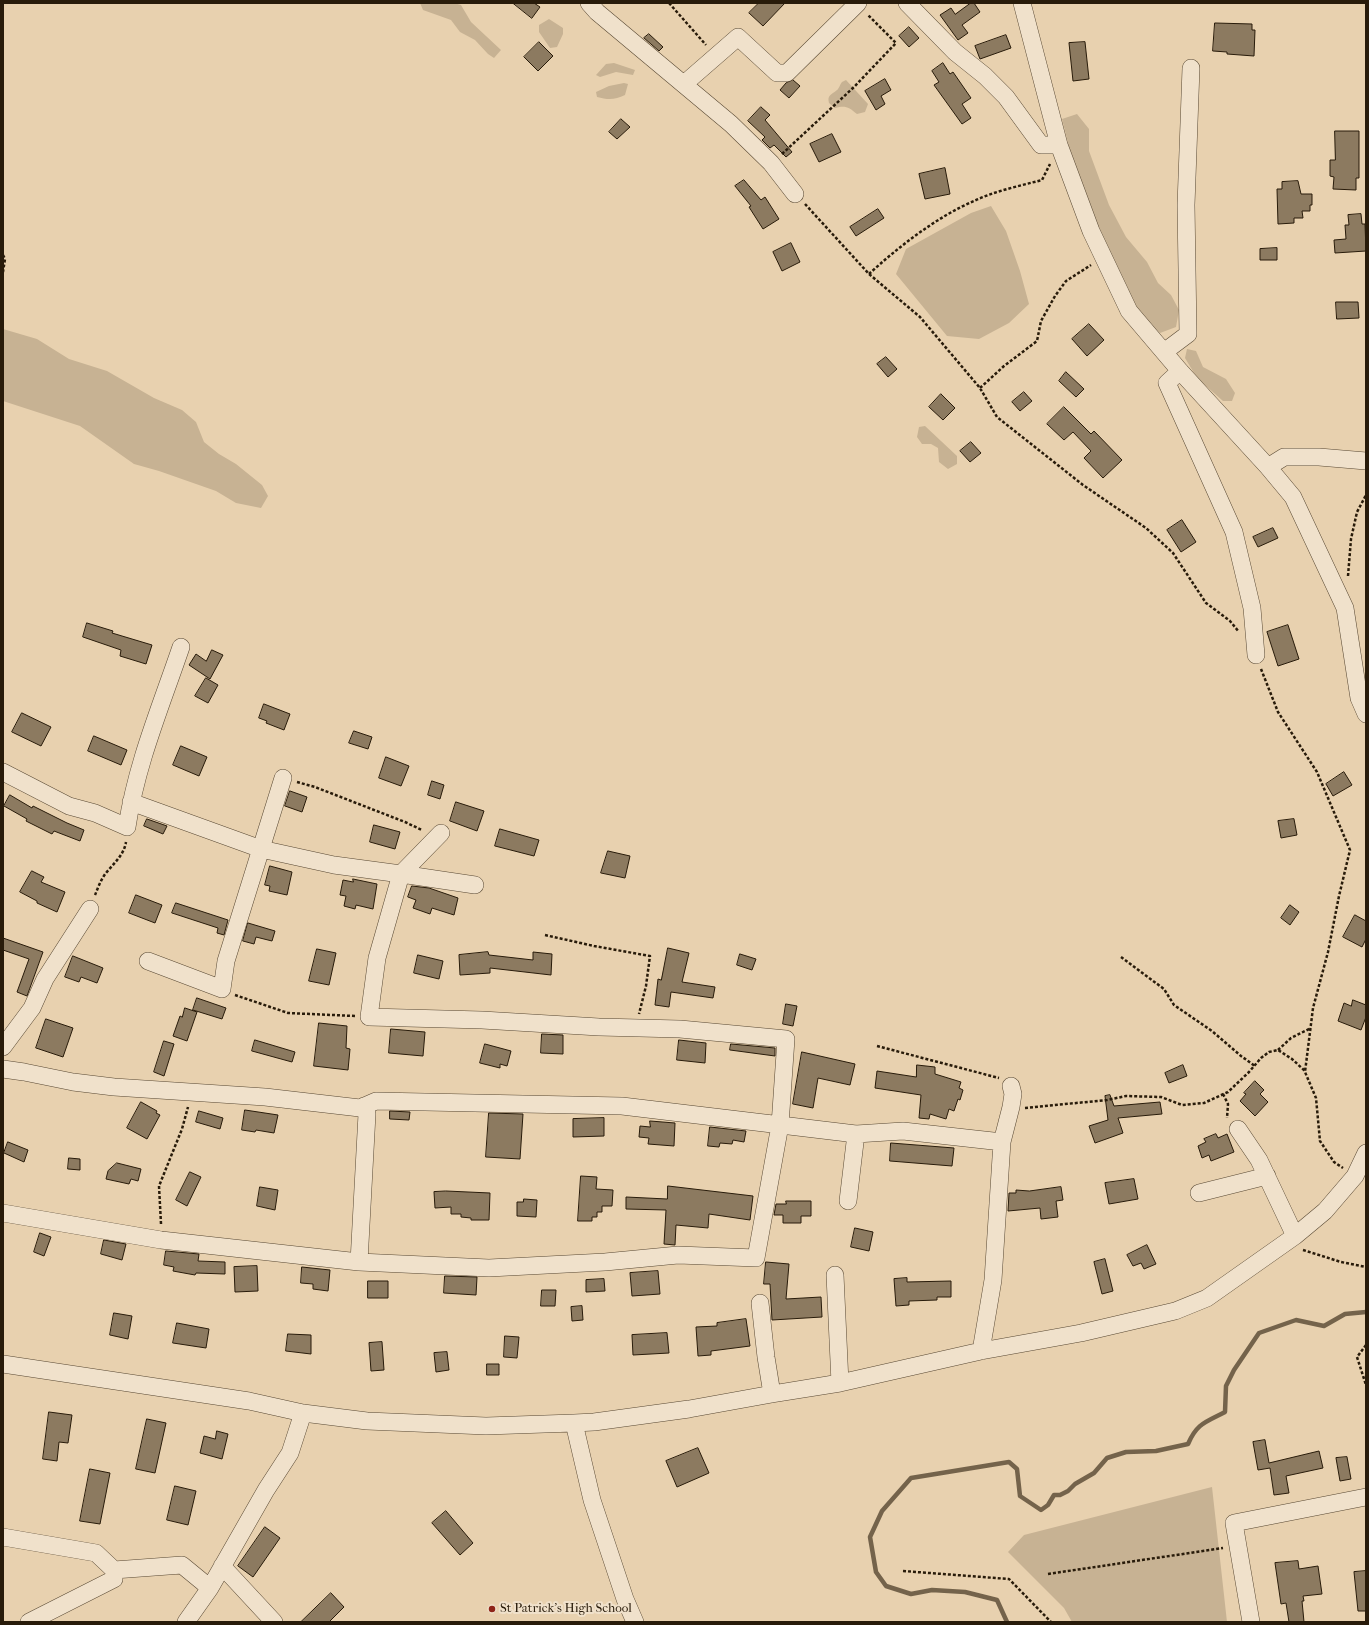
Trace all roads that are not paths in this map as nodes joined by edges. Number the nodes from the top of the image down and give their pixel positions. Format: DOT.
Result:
graph roads {
  1 [pos="589,3"];
  2 [pos="906,3"];
  3 [pos="1022,3"];
  4 [pos="858,4"];
  5 [pos="1191,68"];
  6 [pos="684,84"];
  7 [pos="1053,145"];
  8 [pos="795,194"];
  9 [pos="1164,352"];
  10 [pos="1180,371"];
  11 [pos="1366,461"];
  12 [pos="1268,467"];
  13 [pos="181,647"];
  14 [pos="1256,656"];
  15 [pos="1366,714"];
  16 [pos="5,776"];
  17 [pos="283,778"];
  18 [pos="131,802"];
  19 [pos="436,838"];
  20 [pos="261,849"];
  21 [pos="402,874"];
  22 [pos="474,885"];
  23 [pos="90,909"];
  24 [pos="148,961"];
  25 [pos="3,1047"];
  26 [pos="3,1070"];
  27 [pos="1011,1086"];
  28 [pos="364,1106"];
  29 [pos="780,1125"];
  30 [pos="1238,1129"];
  31 [pos="856,1134"];
  32 [pos="1002,1142"];
  33 [pos="1366,1152"];
  34 [pos="1267,1176"];
  35 [pos="1199,1193"];
  36 [pos="848,1201"];
  37 [pos="3,1213"];
  38 [pos="1292,1238"];
  39 [pos="359,1262"];
  40 [pos="835,1275"];
  41 [pos="760,1303"];
  42 [pos="981,1351"];
  43 [pos="3,1364"];
  44 [pos="840,1383"];
  45 [pos="772,1394"];
  46 [pos="303,1413"];
  47 [pos="574,1423"];
  48 [pos="1366,1497"];
  49 [pos="3,1537"];
  50 [pos="222,1566"];
  51 [pos="114,1570"];
  52 [pos="210,1588"];
  53 [pos="29,1622"];
  54 [pos="186,1622"];
  55 [pos="274,1622"];
  56 [pos="635,1622"];
  57 [pos="1251,1622"];
  1 -- 6 [label="street"];
  2 -- 7 [label="street"];
  3 -- 7 [label="street"];
  4 -- 6 [label="street"];
  5 -- 9 [label="street"];
  6 -- 8 [label="street"];
  7 -- 9 [label="street"];
  9 -- 10 [label="street"];
  10 -- 12 [label="street"];
  10 -- 14 [label="street"];
  11 -- 12 [label="street"];
  12 -- 15 [label="street"];
  13 -- 18 [label="street"];
  16 -- 18 [label="street"];
  17 -- 20 [label="street"];
  18 -- 20 [label="street"];
  19 -- 21 [label="street"];
  20 -- 21 [label="street"];
  20 -- 24 [label="street"];
  21 -- 22 [label="street"];
  21 -- 29 [label="street"];
  23 -- 25 [label="street"];
  26 -- 28 [label="street"];
  27 -- 32 [label="street"];
  28 -- 29 [label="street"];
  28 -- 39 [label="street"];
  29 -- 31 [label="street"];
  29 -- 39 [label="street"];
  30 -- 34 [label="street"];
  31 -- 32 [label="street"];
  31 -- 36 [label="street"];
  32 -- 42 [label="street"];
  33 -- 38 [label="street"];
  34 -- 35 [label="street"];
  34 -- 38 [label="street"];
  37 -- 39 [label="street"];
  38 -- 42 [label="street"];
  40 -- 44 [label="street"];
  41 -- 45 [label="street"];
  42 -- 44 [label="street"];
  43 -- 46 [label="street"];
  44 -- 45 [label="street"];
  45 -- 47 [label="street"];
  46 -- 47 [label="street"];
  46 -- 50 [label="street"];
  47 -- 56 [label="street"];
  48 -- 57 [label="street"];
  49 -- 51 [label="street"];
  50 -- 52 [label="street"];
  50 -- 55 [label="street"];
  51 -- 52 [label="street"];
  51 -- 53 [label="street"];
  52 -- 54 [label="street"];
}
